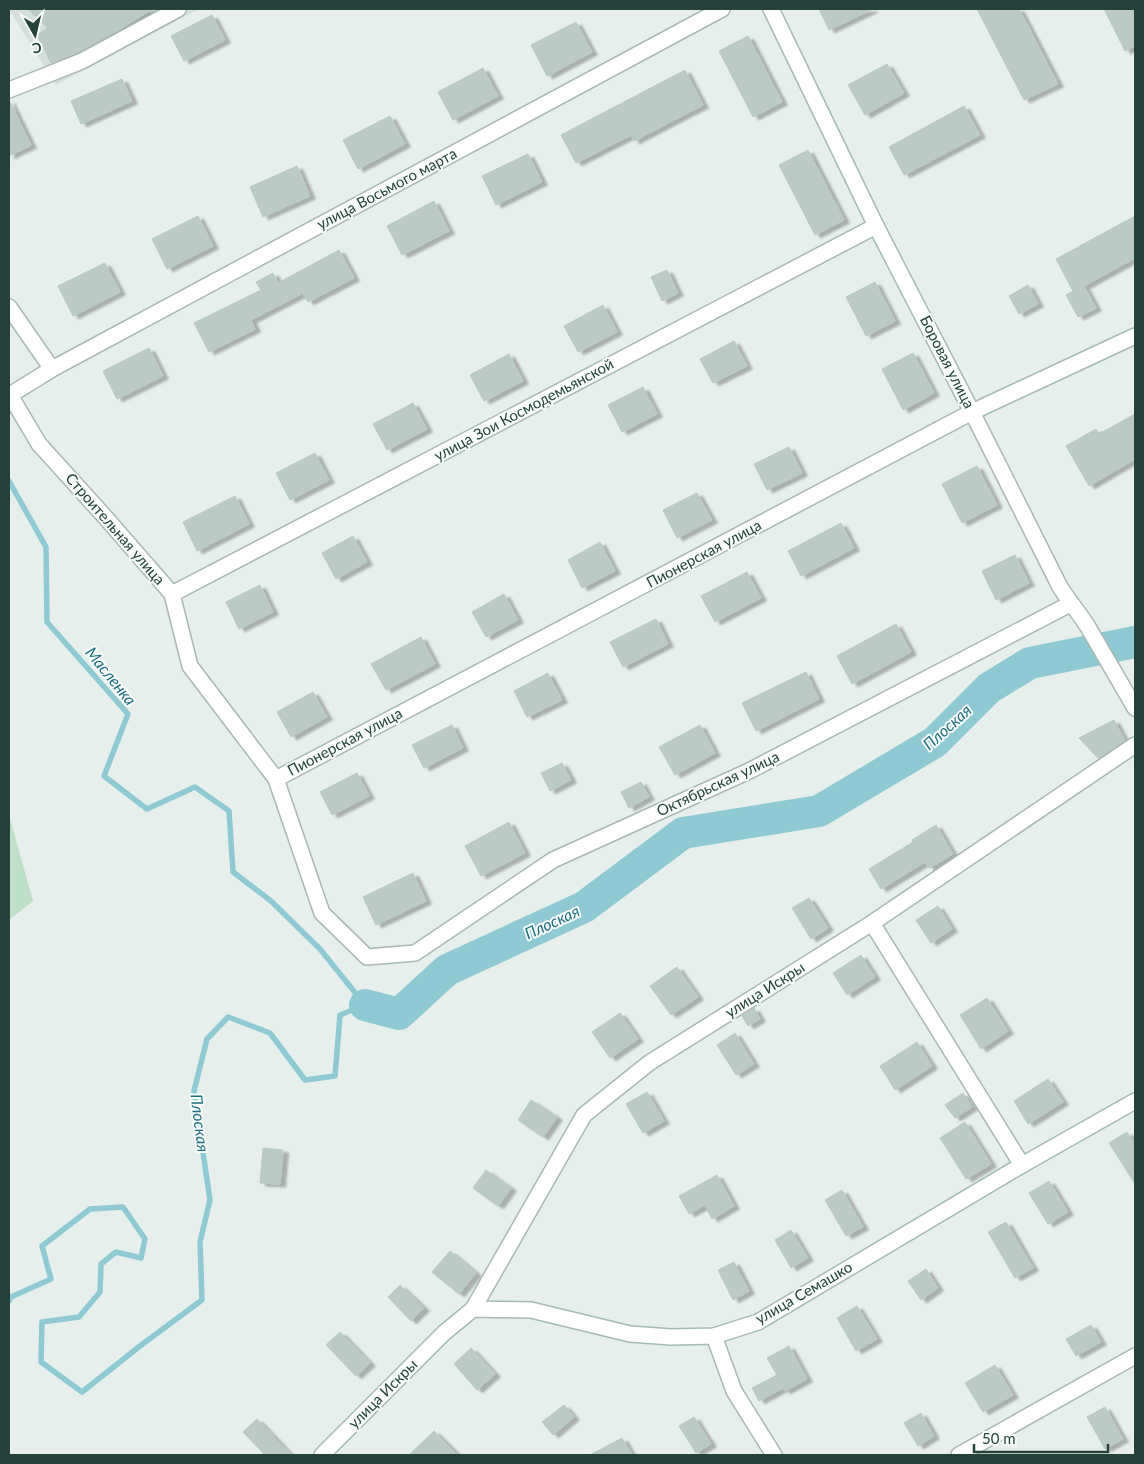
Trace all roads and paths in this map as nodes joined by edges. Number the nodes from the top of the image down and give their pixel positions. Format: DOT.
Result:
graph roads {
  1 [pos="178,9"];
  2 [pos="722,9"];
  3 [pos="771,9"];
  4 [pos="9,90"];
  5 [pos="876,226"];
  6 [pos="9,307"];
  7 [pos="1135,336"];
  8 [pos="52,369"];
  9 [pos="9,396"];
  10 [pos="972,412"];
  11 [pos="172,594"];
  12 [pos="1070,604"];
  13 [pos="1135,708"];
  14 [pos="1135,745"];
  15 [pos="276,779"];
  16 [pos="872,923"];
  17 [pos="367,957"];
  18 [pos="1135,1101"];
  19 [pos="1022,1165"];
  20 [pos="473,1309"];
  21 [pos="714,1336"];
  22 [pos="1135,1356"];
  23 [pos="322,1455"];
  24 [pos="774,1455"];
  25 [pos="959,1455"];
  1 -- 4 [label="street"];
  2 -- 8 [label="street, улица Восьмого марта"];
  3 -- 5 [label="street, Боровая улица"];
  5 -- 10 [label="street, Боровая улица"];
  5 -- 11 [label="street, улица Зои Космодемьянской"];
  6 -- 8 [label="street"];
  7 -- 10 [label="street, Пионерская улица"];
  8 -- 9 [label="street, Строительная улица"];
  9 -- 11 [label="street, Строительная улица"];
  10 -- 12 [label="street, Боровая улица"];
  10 -- 15 [label="street, Пионерская улица"];
  11 -- 15 [label="street, Строительная улица"];
  12 -- 13 [label="street, Боровая улица"];
  12 -- 17 [label="street, Октябрьская улица"];
  14 -- 16 [label="street, улица Искры"];
  15 -- 17 [label="street, Строительная улица"];
  16 -- 19 [label="street"];
  16 -- 20 [label="street, улица Искры"];
  18 -- 19 [label="street, улица Семашко"];
  19 -- 21 [label="street, улица Семашко"];
  20 -- 21 [label="street, улица Семашко"];
  20 -- 23 [label="street, улица Искры"];
  21 -- 24 [label="street"];
  22 -- 25 [label="street"];
}
